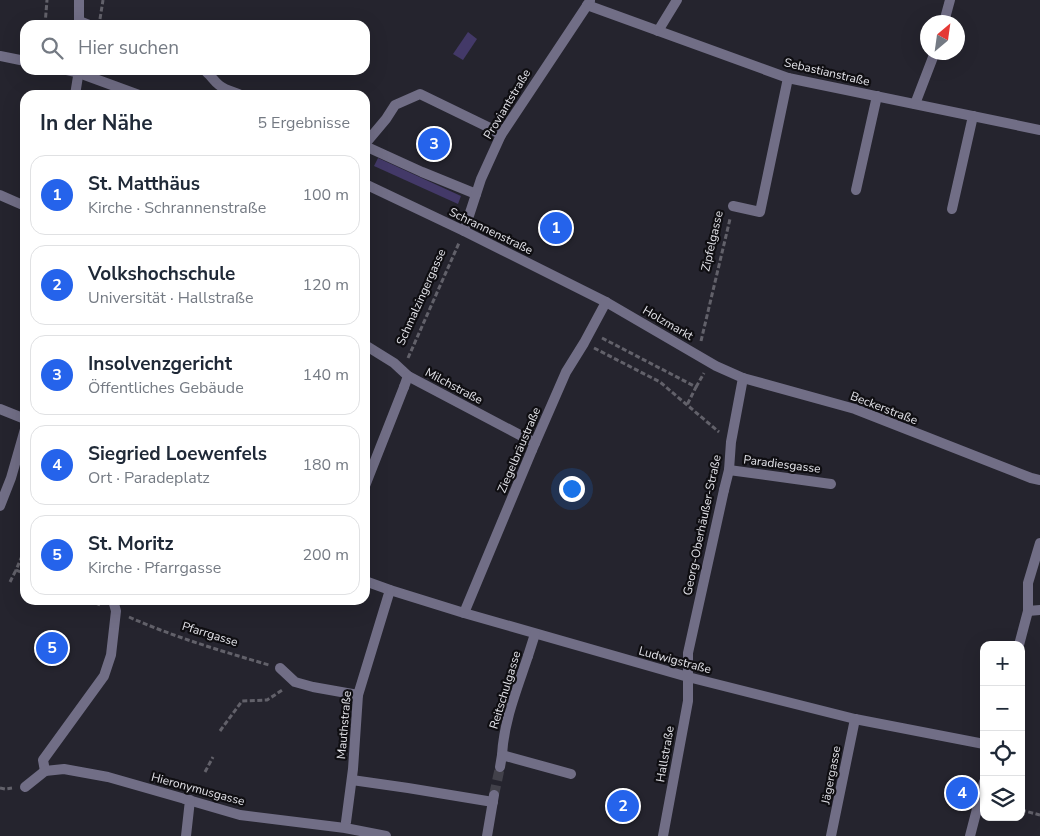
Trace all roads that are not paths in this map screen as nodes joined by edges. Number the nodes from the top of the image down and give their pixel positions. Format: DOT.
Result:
graph roads {
  1 [pos="79,0"];
  2 [pos="677,0"];
  3 [pos="950,0"];
  4 [pos="589,2"];
  5 [pos="946,15"];
  6 [pos="82,20"];
  7 [pos="658,31"];
  8 [pos="0,56"];
  9 [pos="20,60"];
  10 [pos="932,60"];
  11 [pos="78,75"];
  12 [pos="87,75"];
  13 [pos="211,75"];
  14 [pos="788,78"];
  15 [pos="76,90"];
  16 [pos="127,90"];
  17 [pos="229,90"];
  18 [pos="877,96"];
  19 [pos="915,104"];
  20 [pos="973,116"];
  21 [pos="1040,130"];
  22 [pos="500,135"];
  23 [pos="370,139"];
  24 [pos="370,147"];
  25 [pos="370,186"];
  26 [pos="856,190"];
  27 [pos="476,194"];
  28 [pos="0,195"];
  29 [pos="20,204"];
  30 [pos="733,206"];
  31 [pos="952,209"];
  32 [pos="464,231"];
  33 [pos="606,302"];
  34 [pos="370,348"];
  35 [pos="716,366"];
  36 [pos="408,376"];
  37 [pos="743,378"];
  38 [pos="0,409"];
  39 [pos="20,417"];
  40 [pos="534,446"];
  41 [pos="20,448"];
  42 [pos="729,470"];
  43 [pos="370,473"];
  44 [pos="1040,480"];
  45 [pos="831,484"];
  46 [pos="0,506"];
  47 [pos="1040,543"];
  48 [pos="370,583"];
  49 [pos="390,590"];
  50 [pos="114,605"];
  51 [pos="1040,610"];
  52 [pos="1028,611"];
  53 [pos="464,613"];
  54 [pos="535,634"];
  55 [pos="1021,641"];
  56 [pos="280,668"];
  57 [pos="688,677"];
  58 [pos="358,695"];
  59 [pos="855,718"];
  60 [pos="980,743"];
  61 [pos="502,754"];
  62 [pos="500,767"];
  63 [pos="45,771"];
  64 [pos="571,774"];
  65 [pos="352,780"];
  66 [pos="25,787"];
  67 [pos="980,797"];
  68 [pos="187,799"];
  69 [pos="345,829"];
  70 [pos="186,836"];
  71 [pos="386,836"];
  72 [pos="487,836"];
  73 [pos="663,836"];
  74 [pos="831,836"];
  75 [pos="970,836"];
  1 -- 6 [label="street"];
  2 -- 7 [label="street"];
  3 -- 5 [label="street"];
  4 -- 7 [label="street, Sebastianstraße"];
  4 -- 22 [label="street, Proviantstraße"];
  7 -- 14 [label="street, Sebastianstraße"];
  8 -- 9 [label="street"];
  10 -- 19 [label="street"];
  11 -- 15 [label="street"];
  12 -- 16 [label="street"];
  13 -- 17 [label="street"];
  14 -- 18 [label="street, Sebastianstraße"];
  14 -- 30 [label="street, Zipfelgasse"];
  18 -- 19 [label="street, Sebastianstraße"];
  18 -- 26 [label="street"];
  19 -- 20 [label="street, Sebastianstraße"];
  20 -- 21 [label="street, Sebastianstraße"];
  20 -- 31 [label="street"];
  22 -- 23 [label="street"];
  22 -- 27 [label="street, Proviantstraße"];
  24 -- 27 [label="street, Schrannenstraße"];
  25 -- 32 [label="street, Schrannenstraße"];
  27 -- 32 [label="street, Proviantstraße"];
  28 -- 29 [label="street"];
  32 -- 33 [label="street, Schrannenstraße"];
  33 -- 35 [label="street, Holzmarkt"];
  33 -- 40 [label="street, Ziegelbräustraße"];
  34 -- 36 [label="street, Milchstraße"];
  35 -- 37 [label="street, Beckerstraße"];
  36 -- 40 [label="street, Milchstraße"];
  36 -- 43 [label="street"];
  37 -- 42 [label="street, Georg-Oberhäußer-Straße"];
  37 -- 44 [label="street, Beckerstraße"];
  38 -- 39 [label="street"];
  40 -- 53 [label="street, Ziegelbräustraße"];
  41 -- 46 [label="street"];
  42 -- 45 [label="street, Paradiesgasse"];
  42 -- 57 [label="street, Georg-Oberhäußer-Straße"];
  47 -- 52 [label="street"];
  48 -- 49 [label="street, Ludwigstraße"];
  49 -- 53 [label="street, Ludwigstraße"];
  49 -- 58 [label="street, Mauthstraße"];
  50 -- 63 [label="street"];
  51 -- 52 [label="street"];
  52 -- 55 [label="street"];
  53 -- 54 [label="street, Ludwigstraße"];
  54 -- 57 [label="street, Ludwigstraße"];
  54 -- 61 [label="street, Reitschulgasse"];
  56 -- 58 [label="street"];
  57 -- 59 [label="street, Ludwigstraße"];
  57 -- 73 [label="street, Hallstraße"];
  58 -- 65 [label="street, Mauthstraße"];
  59 -- 60 [label="street, Ludwigstraße"];
  59 -- 74 [label="street, Jägergasse"];
  61 -- 62 [label="street, Reitschulgasse"];
  61 -- 64 [label="street"];
  63 -- 66 [label="street"];
  63 -- 68 [label="street, Hieronymusgasse"];
  65 -- 69 [label="street, Mauthstraße"];
  65 -- 72 [label="street"];
  67 -- 75 [label="street"];
  68 -- 69 [label="street, Hieronymusgasse"];
  68 -- 70 [label="street"];
  69 -- 71 [label="street"];
}
